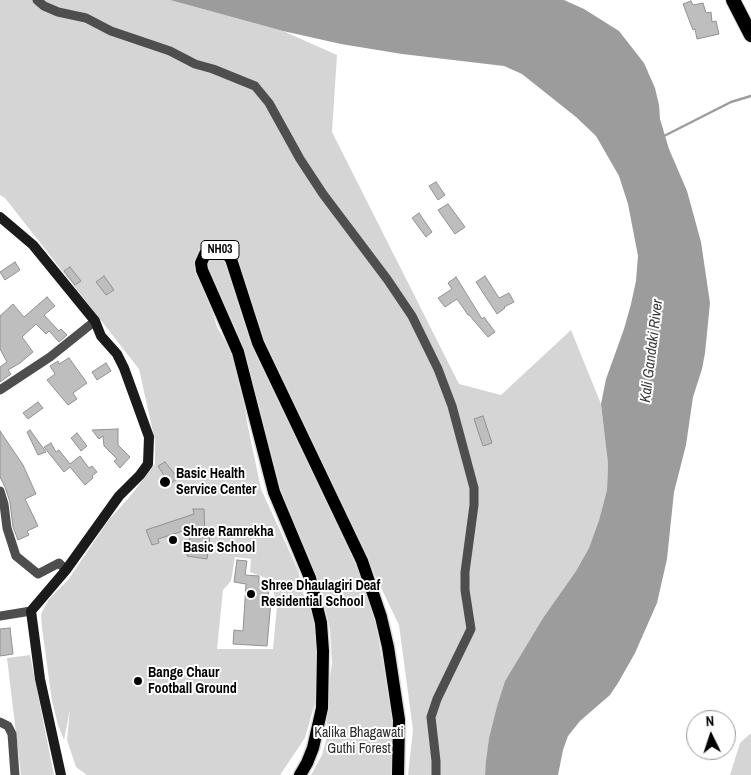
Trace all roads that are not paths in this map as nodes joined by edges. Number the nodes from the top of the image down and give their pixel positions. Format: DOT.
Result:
graph roads {
  1 [pos="37,0"];
  2 [pos="733,0"];
  3 [pos="751,35"];
  4 [pos="0,217"];
  5 [pos="95,321"];
  6 [pos="0,390"];
  7 [pos="0,491"];
  8 [pos="66,570"];
  9 [pos="31,611"];
  10 [pos="0,616"];
  11 [pos="0,722"];
  12 [pos="15,775"];
  13 [pos="61,775"];
  14 [pos="300,775"];
  15 [pos="398,775"];
  16 [pos="436,775"];
  1 -- 16 [label="street"];
  2 -- 3 [label="highway"];
  4 -- 5 [label="main road"];
  5 -- 6 [label="street"];
  5 -- 8 [label="main road"];
  7 -- 8 [label="street"];
  8 -- 9 [label="main road"];
  9 -- 10 [label="street"];
  9 -- 13 [label="main road"];
  11 -- 12 [label="street"];
  14 -- 15 [label="main road, NH03"];
}
